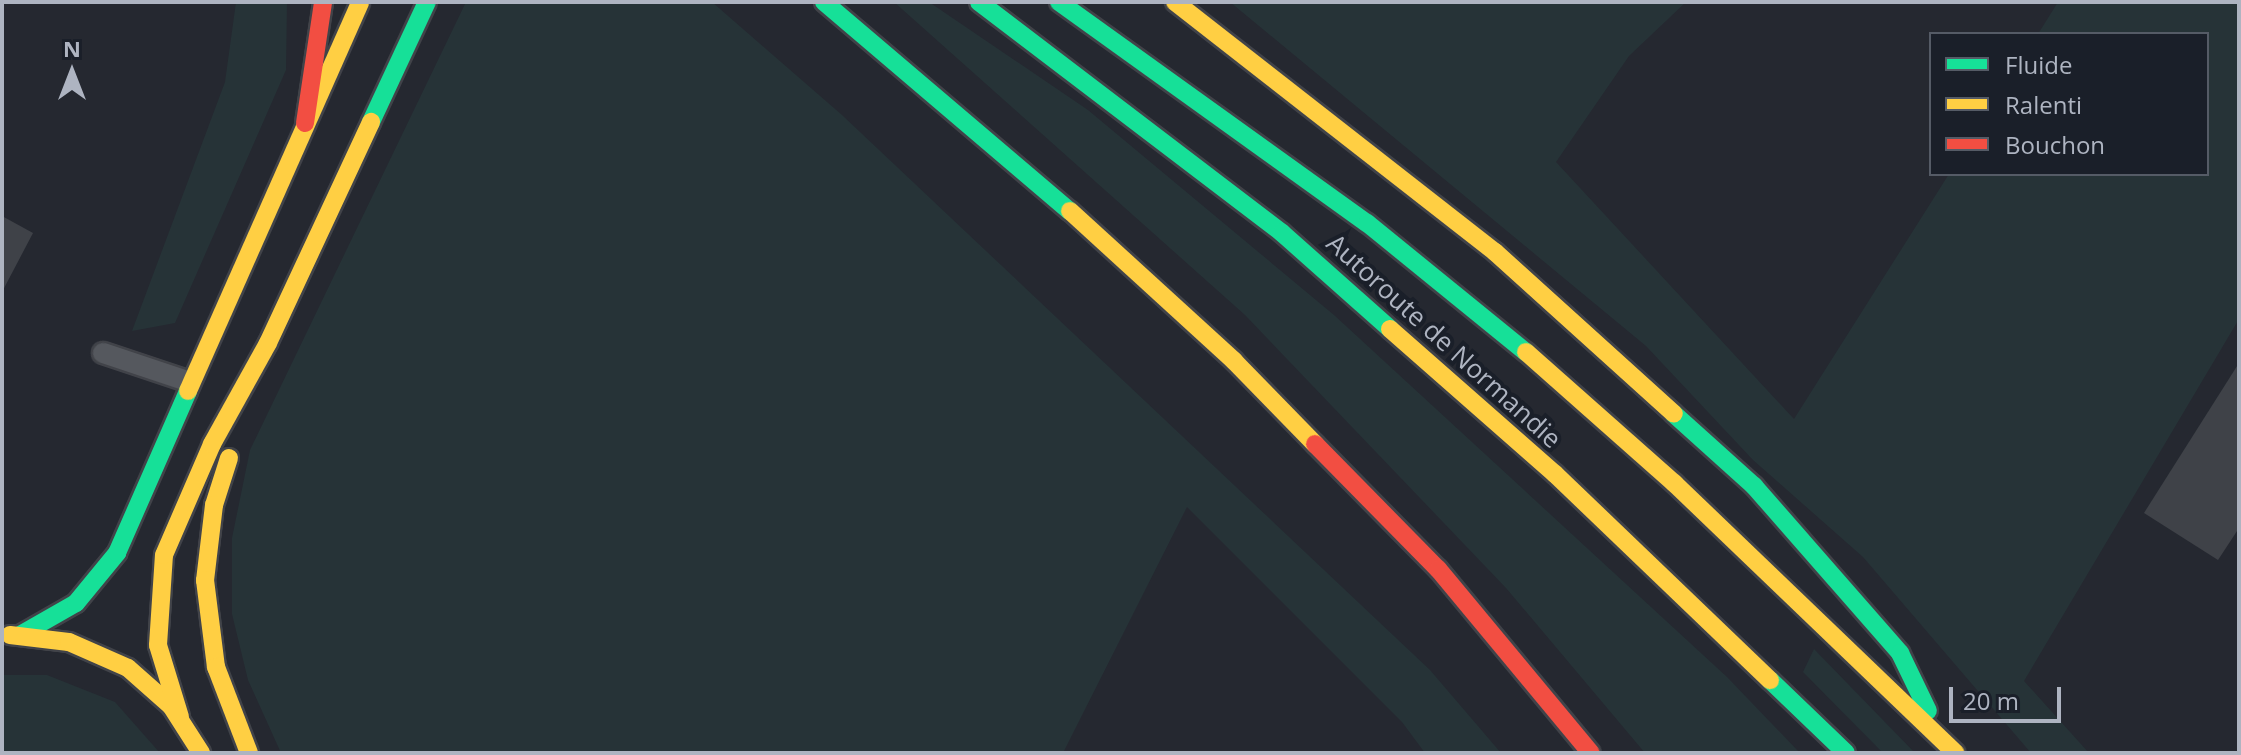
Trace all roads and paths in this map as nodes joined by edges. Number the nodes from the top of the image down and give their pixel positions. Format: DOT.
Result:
graph roads {
  1 [pos="323,2"];
  2 [pos="360,2"];
  3 [pos="427,2"];
  4 [pos="824,2"];
  5 [pos="979,2"];
  6 [pos="1059,2"];
  7 [pos="1175,2"];
  8 [pos="305,123"];
  9 [pos="268,343"];
  10 [pos="103,353"];
  11 [pos="190,382"];
  12 [pos="11,636"];
  13 [pos="180,717"];
  14 [pos="1940,735"];
  15 [pos="201,753"];
  16 [pos="249,753"];
  17 [pos="1591,753"];
  18 [pos="1846,753"];
  19 [pos="1956,753"];
  1 -- 8 [label="main road"];
  2 -- 8 [label="main road"];
  3 -- 9 [label="main road"];
  4 -- 17 [label="main road"];
  5 -- 18 [label="main road, Autoroute de Normandie"];
  6 -- 14 [label="main road"];
  7 -- 14 [label="main road"];
  8 -- 11 [label="main road"];
  9 -- 13 [label="main road"];
  9 -- 16 [label="main road"];
  10 -- 11 [label="lane"];
  11 -- 12 [label="main road"];
  12 -- 13 [label="main road"];
  13 -- 15 [label="main road"];
  14 -- 19 [label="main road"];
}
